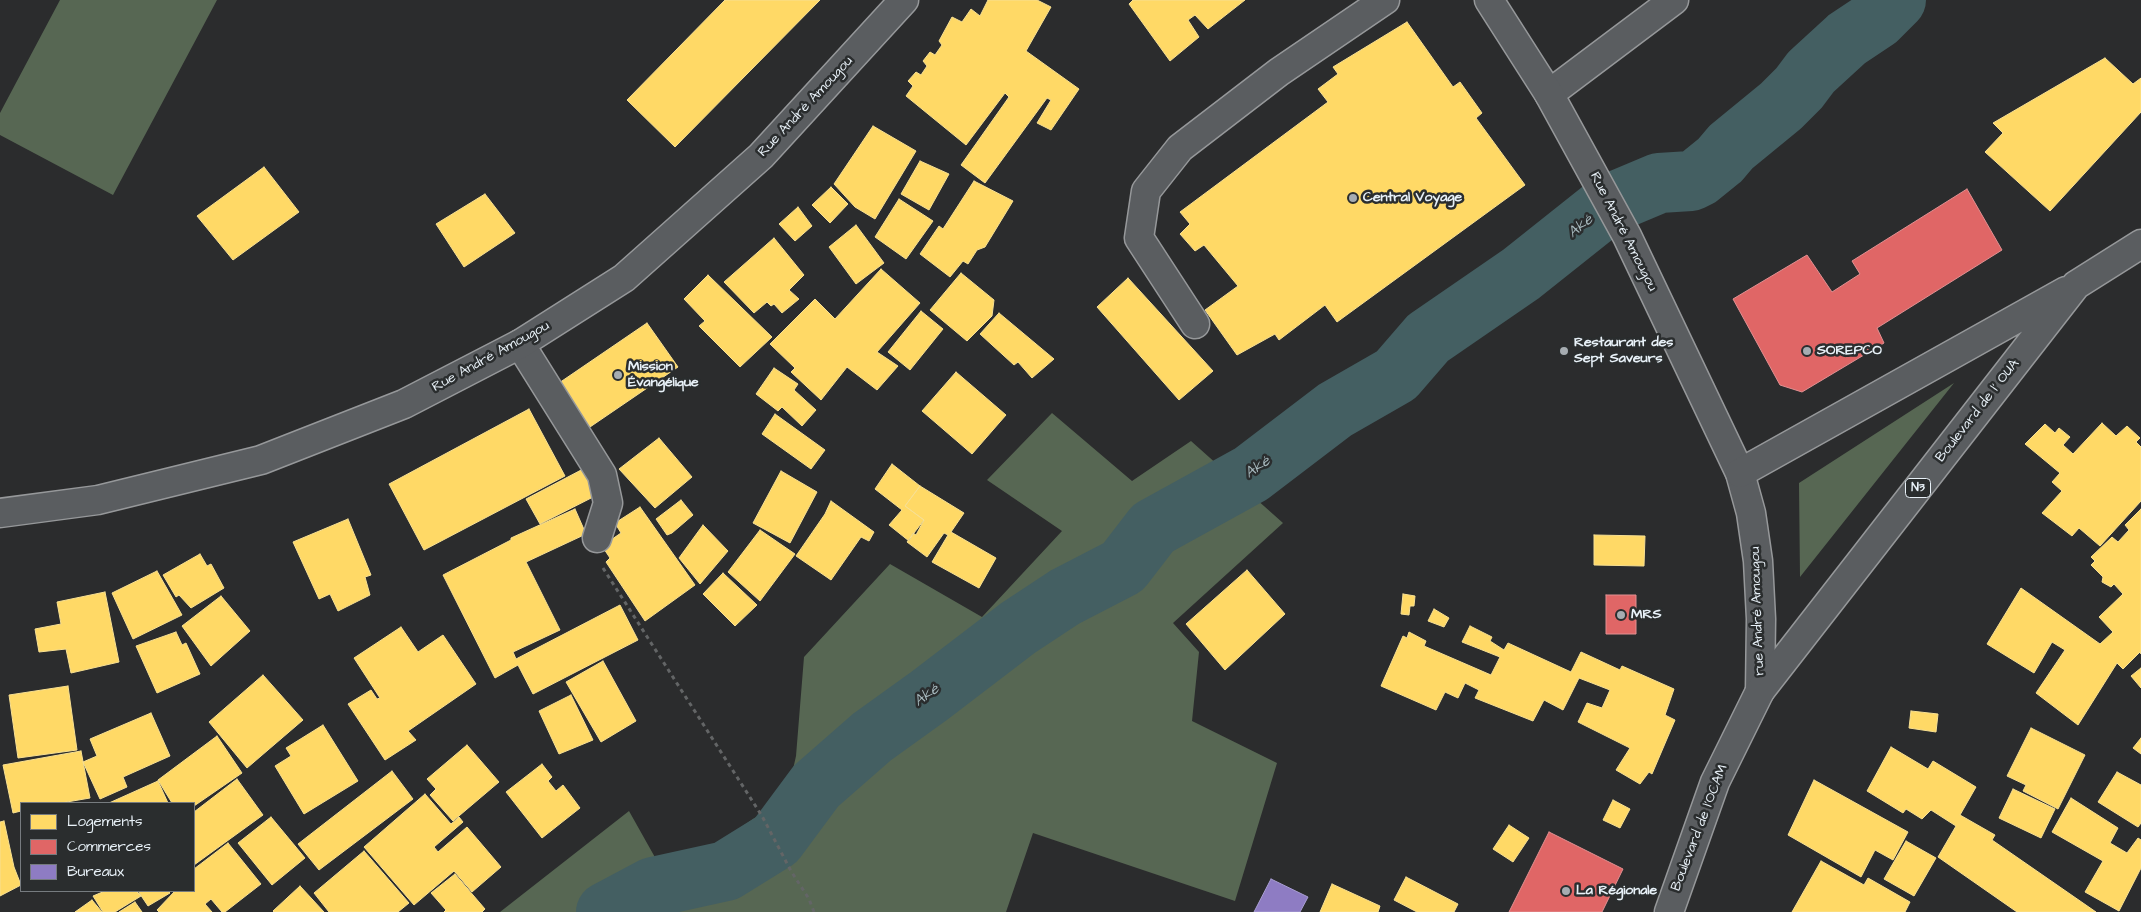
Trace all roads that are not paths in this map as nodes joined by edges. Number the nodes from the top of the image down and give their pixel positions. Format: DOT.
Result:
graph roads {
  1 [pos="904,0"];
  2 [pos="1385,0"];
  3 [pos="1489,0"];
  4 [pos="1674,0"];
  5 [pos="1548,94"];
  6 [pos="2141,244"];
  7 [pos="2076,285"];
  8 [pos="1195,324"];
  9 [pos="520,344"];
  10 [pos="1740,473"];
  11 [pos="0,513"];
  12 [pos="597,538"];
  13 [pos="1760,691"];
  14 [pos="1669,912"];
  1 -- 9 [label="main road, Rue André Amougou"];
  2 -- 8 [label="main road"];
  3 -- 5 [label="main road, Rue André Amougou"];
  4 -- 5 [label="main road"];
  5 -- 10 [label="main road, Rue André Amougou"];
  6 -- 7 [label="main road, Boulevard de l' OUA / N3"];
  7 -- 10 [label="main road"];
  7 -- 13 [label="main road, Boulevard de l' OUA / N3"];
  9 -- 11 [label="main road, Rue André Amougou"];
  9 -- 12 [label="main road"];
  10 -- 13 [label="main road, rue André Amougou"];
  13 -- 14 [label="main road, Boulevard de l'OCAM / N3"];
}
